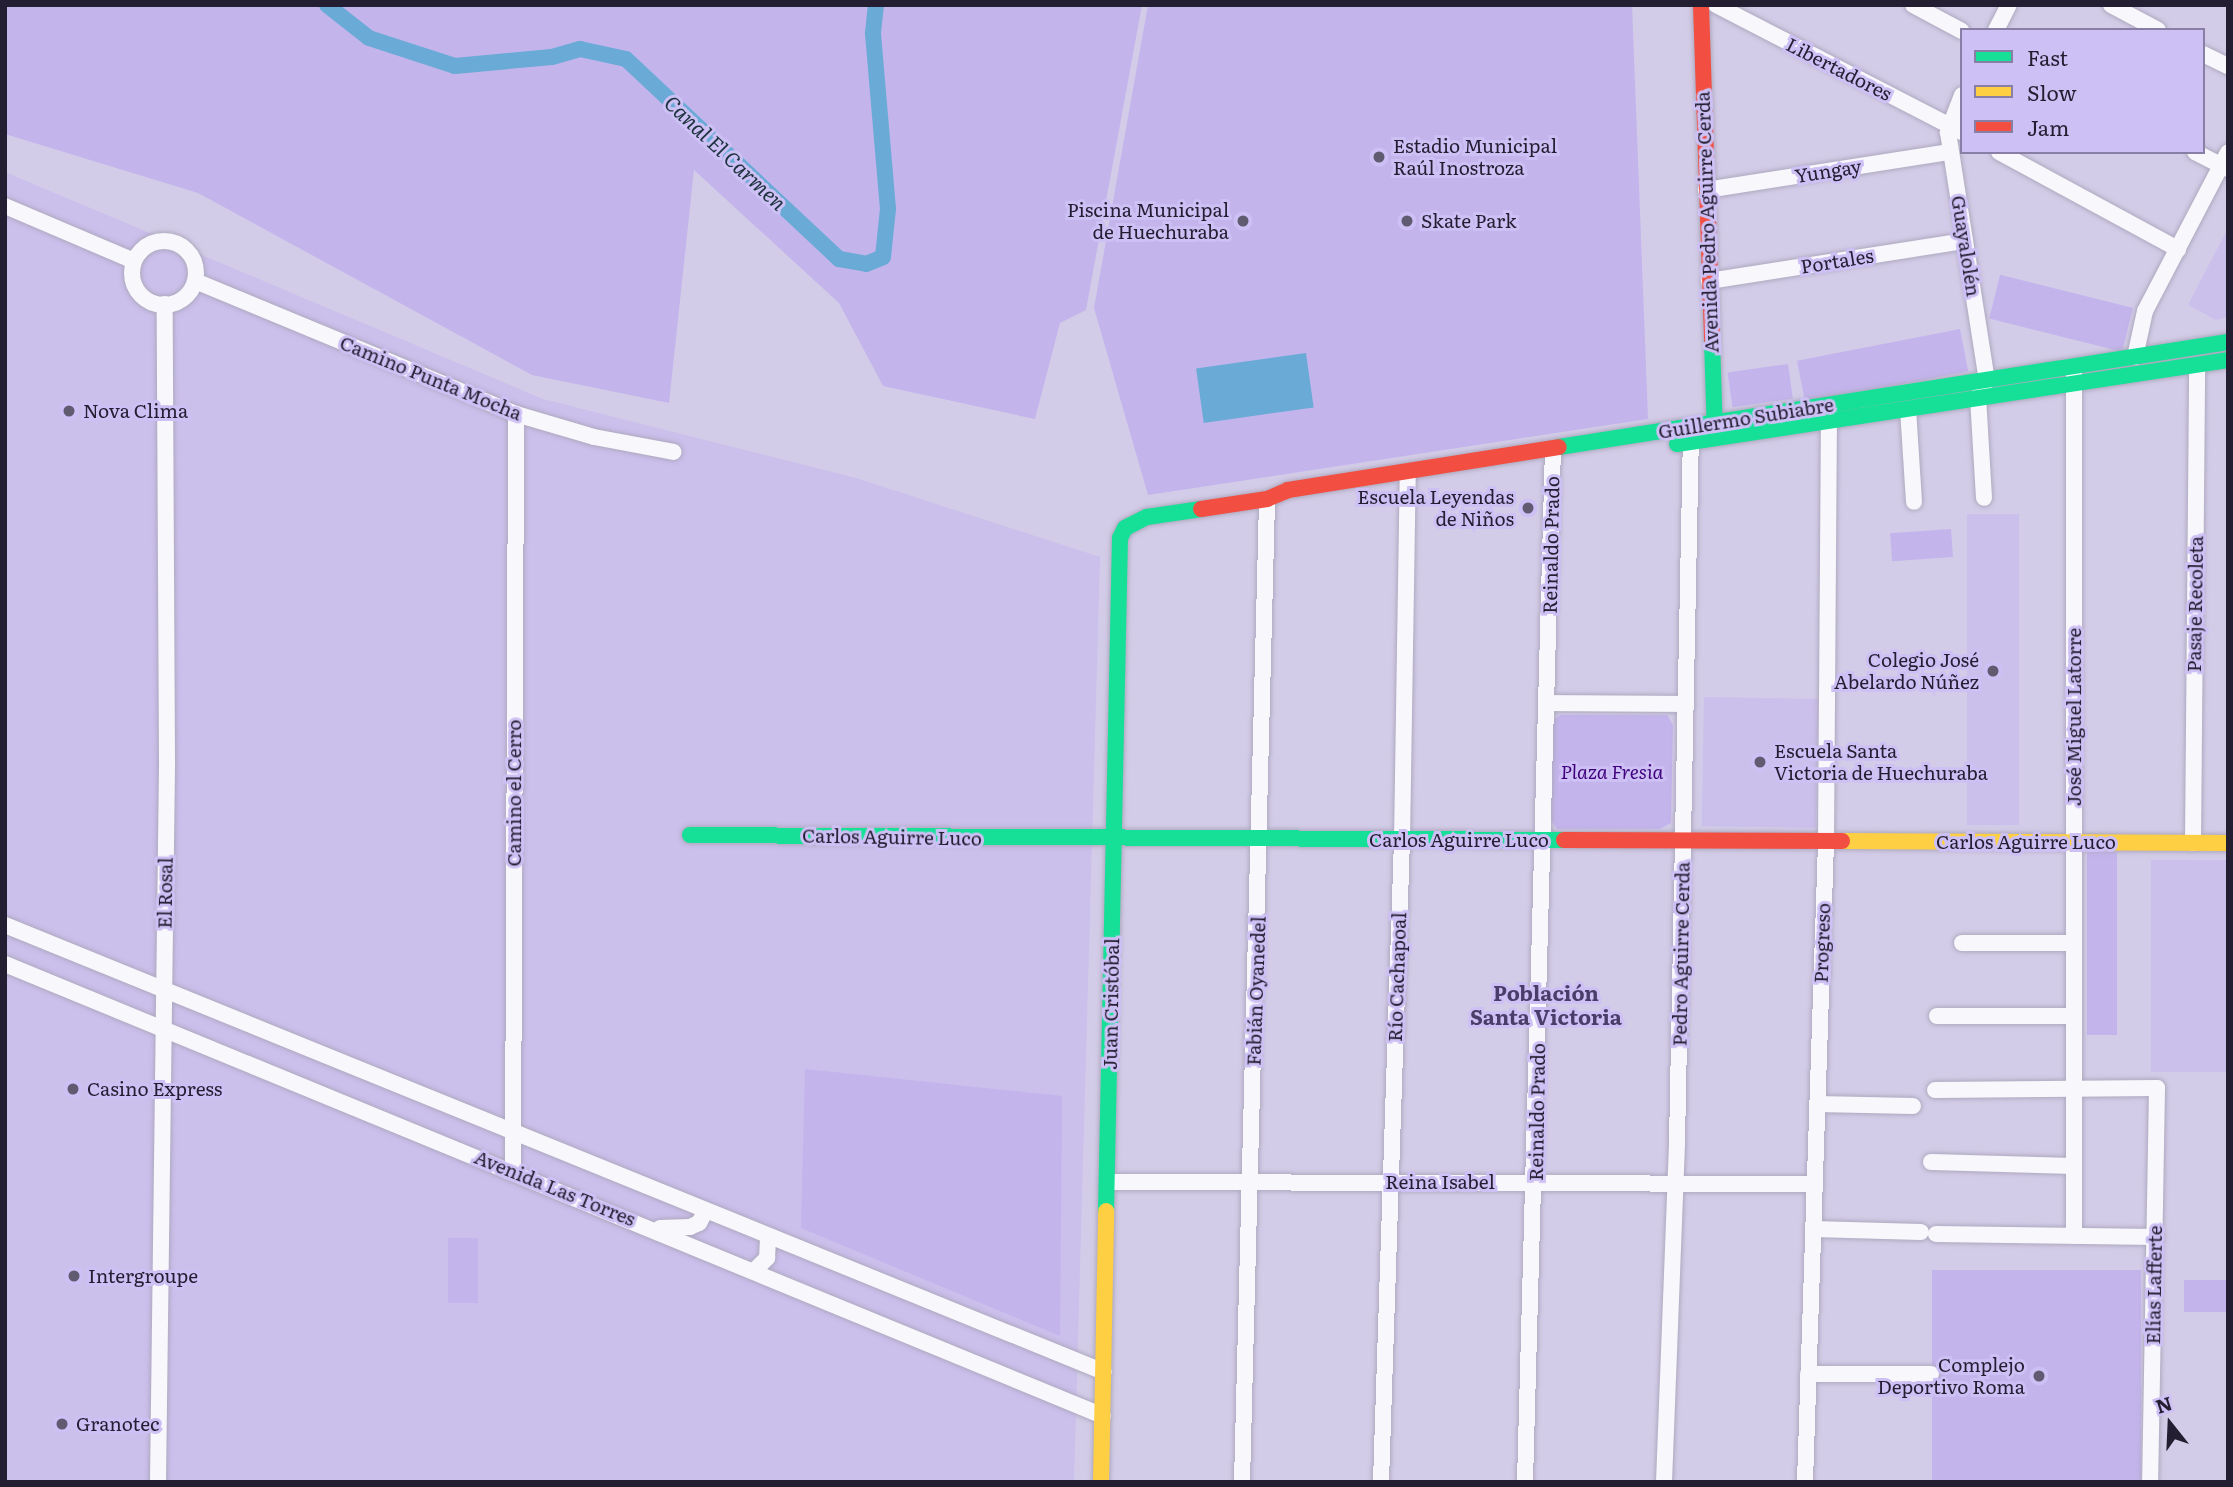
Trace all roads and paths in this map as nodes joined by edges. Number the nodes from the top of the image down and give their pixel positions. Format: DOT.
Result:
graph roads {
  1 [pos="1701,5"];
  2 [pos="1716,5"];
  3 [pos="1913,5"];
  4 [pos="2009,5"];
  5 [pos="2111,5"];
  6 [pos="1997,28"];
  7 [pos="2154,28"];
  8 [pos="1960,30"];
  9 [pos="2205,55"];
  10 [pos="2228,66"];
  11 [pos="1960,105"];
  12 [pos="1955,129"];
  13 [pos="1951,152"];
  14 [pos="2002,154"];
  15 [pos="2201,154"];
  16 [pos="2225,162"];
  17 [pos="1706,190"];
  18 [pos="5,206"];
  19 [pos="1965,241"];
  20 [pos="2178,248"];
  21 [pos="134,261"];
  22 [pos="195,281"];
  23 [pos="1709,281"];
  24 [pos="165,304"];
  25 [pos="2228,342"];
  26 [pos="2135,357"];
  27 [pos="2228,360"];
  28 [pos="2197,365"];
  29 [pos="2075,366"];
  30 [pos="1987,380"];
  31 [pos="2074,384"];
  32 [pos="1978,397"];
  33 [pos="1908,409"];
  34 [pos="1829,413"];
  35 [pos="516,414"];
  36 [pos="1714,431"];
  37 [pos="1691,434"];
  38 [pos="674,452"];
  39 [pos="1553,456"];
  40 [pos="1408,478"];
  41 [pos="1984,498"];
  42 [pos="1266,499"];
  43 [pos="1914,502"];
  44 [pos="1125,528"];
  45 [pos="1547,703"];
  46 [pos="1686,704"];
  47 [pos="690,835"];
  48 [pos="1261,838"];
  49 [pos="1114,839"];
  50 [pos="1402,840"];
  51 [pos="1543,840"];
  52 [pos="1684,841"];
  53 [pos="1826,842"];
  54 [pos="2074,842"];
  55 [pos="2193,843"];
  56 [pos="2228,843"];
  57 [pos="5,925"];
  58 [pos="1962,943"];
  59 [pos="2074,943"];
  60 [pos="5,964"];
  61 [pos="164,989"];
  62 [pos="1937,1016"];
  63 [pos="2074,1016"];
  64 [pos="163,1028"];
  65 [pos="1935,1090"];
  66 [pos="2074,1090"];
  67 [pos="1817,1104"];
  68 [pos="1913,1106"];
  69 [pos="513,1132"];
  70 [pos="1931,1162"];
  71 [pos="2074,1166"];
  72 [pos="513,1171"];
  73 [pos="1108,1182"];
  74 [pos="1249,1182"];
  75 [pos="1390,1182"];
  76 [pos="1535,1183"];
  77 [pos="1675,1184"];
  78 [pos="1815,1184"];
  79 [pos="705,1212"];
  80 [pos="651,1227"];
  81 [pos="1813,1229"];
  82 [pos="768,1236"];
  83 [pos="2074,1236"];
  84 [pos="2156,1237"];
  85 [pos="756,1269"];
  86 [pos="1104,1372"];
  87 [pos="1808,1374"];
  88 [pos="1931,1374"];
  89 [pos="1103,1416"];
  90 [pos="158,1482"];
  91 [pos="1101,1482"];
  92 [pos="1242,1482"];
  93 [pos="1381,1482"];
  94 [pos="1525,1482"];
  95 [pos="1664,1482"];
  96 [pos="1805,1482"];
  97 [pos="2150,1482"];
  1 -- 17 [label="street, Avenida Pedro Aguirre Cerda"];
  2 -- 12 [label="street, Libertadores"];
  3 -- 8 [label="street"];
  4 -- 6 [label="street"];
  5 -- 7 [label="street"];
  9 -- 10 [label="street"];
  11 -- 12 [label="street"];
  12 -- 13 [label="street, Guayalolén"];
  13 -- 17 [label="street, Yungay"];
  13 -- 19 [label="street, Guayalolén"];
  14 -- 20 [label="street"];
  15 -- 16 [label="street"];
  16 -- 20 [label="street"];
  17 -- 23 [label="street, Avenida Pedro Aguirre Cerda"];
  18 -- 21 [label="street"];
  19 -- 23 [label="street, Portales"];
  19 -- 30 [label="street, Guayalolén"];
  20 -- 26 [label="street"];
  21 -- 22 [label="street"];
  21 -- 24 [label="street"];
  22 -- 24 [label="street"];
  22 -- 35 [label="street, Camino Punta Mocha"];
  23 -- 36 [label="street, Avenida Pedro Aguirre Cerda"];
  24 -- 61 [label="street, El Rosal"];
  25 -- 26 [label="street, Guillermo Subiabre"];
  26 -- 29 [label="street, Guillermo Subiabre"];
  27 -- 28 [label="street, Guillermo Subiabre"];
  28 -- 31 [label="street, Guillermo Subiabre"];
  28 -- 55 [label="street, Pasaje Recoleta"];
  29 -- 30 [label="street, Guillermo Subiabre"];
  29 -- 31 [label="street, José Miguel Latorre"];
  30 -- 32 [label="street"];
  30 -- 34 [label="street, Guillermo Subiabre"];
  31 -- 32 [label="street, Guillermo Subiabre"];
  31 -- 54 [label="street, José Miguel Latorre"];
  32 -- 33 [label="street, Guillermo Subiabre"];
  32 -- 41 [label="street"];
  33 -- 34 [label="street, Guillermo Subiabre"];
  33 -- 43 [label="street"];
  34 -- 36 [label="street, Guillermo Subiabre"];
  34 -- 53 [label="street, Progreso"];
  35 -- 38 [label="street, Camino Punta Mocha"];
  35 -- 69 [label="street, Camino el Cerro"];
  36 -- 37 [label="street, Guillermo Subiabre"];
  37 -- 39 [label="street, Guillermo Subiabre"];
  37 -- 46 [label="street, Pedro Aguirre Cerda"];
  39 -- 40 [label="street, Guillermo Subiabre"];
  39 -- 45 [label="street, Reinaldo Prado"];
  40 -- 42 [label="street, Guillermo Subiabre"];
  40 -- 50 [label="street, Río Cachapoal"];
  42 -- 44 [label="street, Guillermo Subiabre"];
  42 -- 48 [label="street, Fabián Oyanedel"];
  44 -- 49 [label="street, Juan Cristóbal"];
  45 -- 46 [label="street"];
  45 -- 51 [label="street, Reinaldo Prado"];
  46 -- 52 [label="street, Pedro Aguirre Cerda"];
  47 -- 49 [label="street, Carlos Aguirre Luco"];
  48 -- 49 [label="street, Carlos Aguirre Luco"];
  48 -- 50 [label="street, Carlos Aguirre Luco"];
  48 -- 74 [label="street, Fabián Oyanedel"];
  49 -- 73 [label="street, Juan Cristóbal"];
  50 -- 51 [label="street, Carlos Aguirre Luco"];
  50 -- 75 [label="street, Río Cachapoal"];
  51 -- 52 [label="street, Carlos Aguirre Luco"];
  51 -- 76 [label="street, Reinaldo Prado"];
  52 -- 53 [label="street, Carlos Aguirre Luco"];
  52 -- 77 [label="street, Pedro Aguirre Cerda"];
  53 -- 54 [label="street, Carlos Aguirre Luco"];
  53 -- 67 [label="street, Progreso"];
  54 -- 55 [label="street, Carlos Aguirre Luco"];
  54 -- 59 [label="street, José Miguel Latorre"];
  55 -- 56 [label="street, Carlos Aguirre Luco"];
  57 -- 61 [label="street, Avenida Las Torres"];
  58 -- 59 [label="street"];
  59 -- 63 [label="street, José Miguel Latorre"];
  60 -- 64 [label="street, Avenida Las Torres"];
  61 -- 64 [label="street, El Rosal"];
  61 -- 69 [label="street, Avenida Las Torres"];
  62 -- 63 [label="street"];
  63 -- 66 [label="street, José Miguel Latorre"];
  64 -- 72 [label="street, Avenida Las Torres"];
  64 -- 90 [label="street, El Rosal"];
  65 -- 66 [label="street"];
  66 -- 71 [label="street, José Miguel Latorre"];
  66 -- 84 [label="street, Elías Lafferte"];
  67 -- 68 [label="street"];
  67 -- 78 [label="street, Progreso"];
  69 -- 72 [label="street, Camino el Cerro"];
  69 -- 79 [label="street, Avenida Las Torres"];
  70 -- 71 [label="street"];
  71 -- 83 [label="street, José Miguel Latorre"];
  72 -- 80 [label="street, Avenida Las Torres"];
  73 -- 74 [label="street, Reina Isabel"];
  73 -- 86 [label="street, Juan Cristóbal"];
  74 -- 75 [label="street, Reina Isabel"];
  74 -- 92 [label="street, Fabián Oyanedel"];
  75 -- 76 [label="street, Reina Isabel"];
  75 -- 93 [label="street, Río Cachapoal"];
  76 -- 77 [label="street, Reina Isabel"];
  76 -- 94 [label="street, Reinaldo Prado"];
  77 -- 78 [label="street, Reina Isabel"];
  77 -- 95 [label="street, Pedro Aguirre Cerda"];
  78 -- 81 [label="street, Progreso"];
  79 -- 80 [label="street"];
  79 -- 82 [label="street, Avenida Las Torres"];
  80 -- 85 [label="street, Avenida Las Torres"];
  81 -- 83 [label="street"];
  81 -- 87 [label="street, Progreso"];
  82 -- 85 [label="street"];
  82 -- 86 [label="street, Avenida Las Torres"];
  83 -- 84 [label="street"];
  84 -- 97 [label="street, Elías Lafferte"];
  85 -- 89 [label="street, Avenida Las Torres"];
  86 -- 89 [label="street, Juan Cristóbal"];
  87 -- 88 [label="street"];
  87 -- 96 [label="street, Progreso"];
  89 -- 91 [label="street, Juan Cristóbal"];
}
